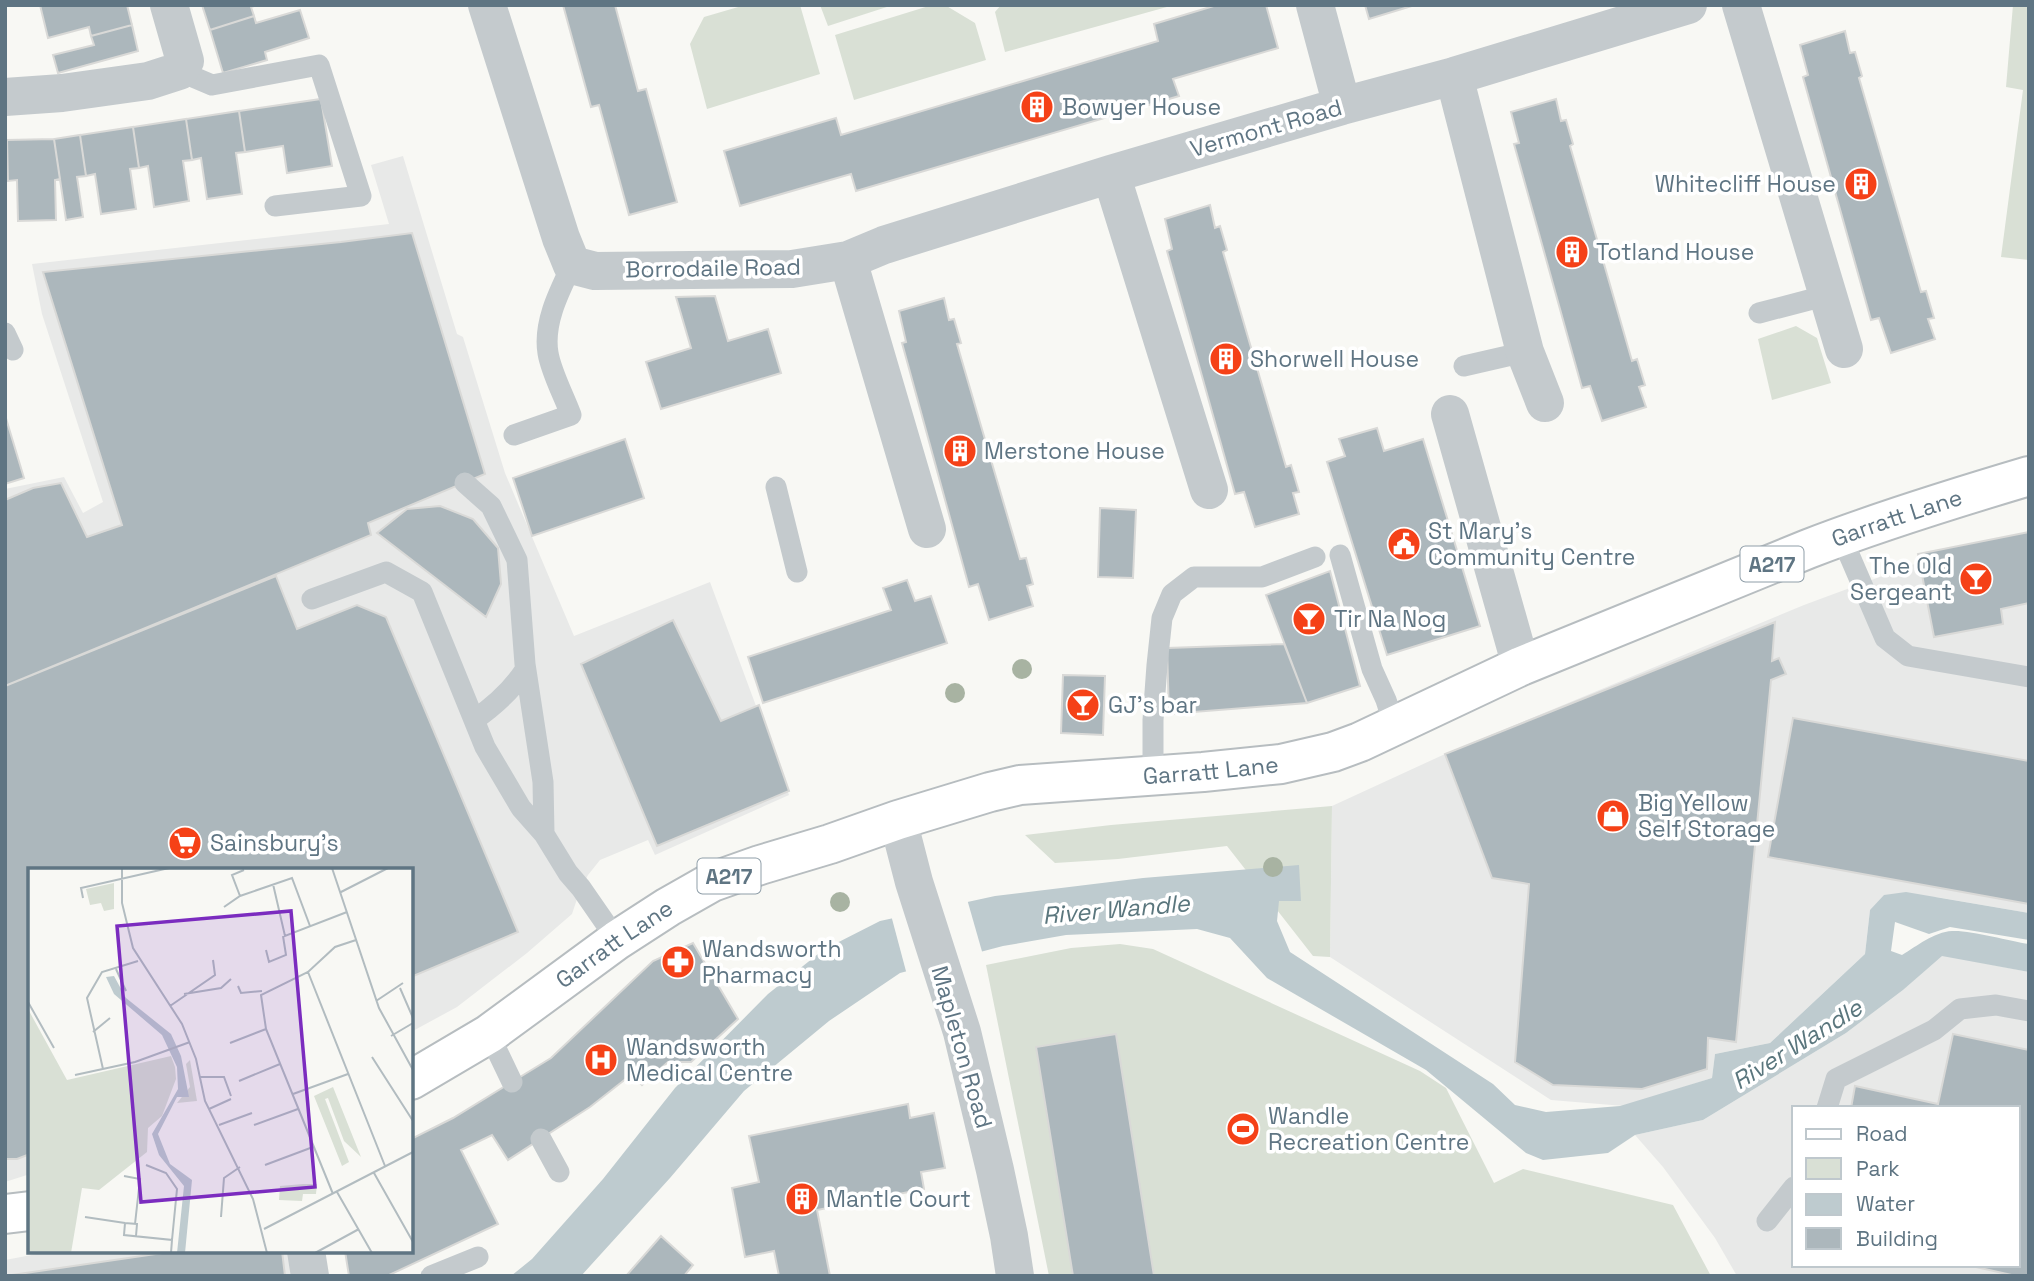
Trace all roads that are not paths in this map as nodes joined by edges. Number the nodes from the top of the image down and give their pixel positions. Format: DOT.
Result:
graph roads {
  1 [pos="169,5"];
  2 [pos="486,5"];
  3 [pos="1315,5"];
  4 [pos="1688,5"];
  5 [pos="1741,5"];
  6 [pos="179,71"];
  7 [pos="1454,76"];
  8 [pos="5,97"];
  9 [pos="1342,106"];
  10 [pos="1111,174"];
  11 [pos="275,206"];
  12 [pos="848,260"];
  13 [pos="572,265"];
  14 [pos="1828,295"];
  15 [pos="1759,313"];
  16 [pos="1844,349"];
  17 [pos="1525,352"];
  18 [pos="1464,366"];
  19 [pos="1545,403"];
  20 [pos="1450,414"];
  21 [pos="514,435"];
  22 [pos="2029,476"];
  23 [pos="465,483"];
  24 [pos="776,487"];
  25 [pos="1209,490"];
  26 [pos="927,529"];
  27 [pos="1840,536"];
  28 [pos="1340,555"];
  29 [pos="1315,557"];
  30 [pos="797,572"];
  31 [pos="312,599"];
  32 [pos="1521,666"];
  33 [pos="525,670"];
  34 [pos="2029,677"];
  35 [pos="474,720"];
  36 [pos="1394,725"];
  37 [pos="1153,775"];
  38 [pos="898,820"];
  39 [pos="544,834"];
  40 [pos="617,940"];
  41 [pos="2029,1012"];
  42 [pos="489,1034"];
  43 [pos="413,1079"];
  44 [pos="512,1082"];
  45 [pos="1828,1106"];
  46 [pos="541,1139"];
  47 [pos="559,1172"];
  48 [pos="1792,1190"];
  49 [pos="28,1211"];
  50 [pos="5,1214"];
  51 [pos="1767,1221"];
  52 [pos="306,1253"];
  53 [pos="478,1257"];
  54 [pos="310,1276"];
  55 [pos="431,1276"];
  56 [pos="1015,1276"];
  1 -- 6 [label="street"];
  2 -- 13 [label="street"];
  3 -- 9 [label="street"];
  4 -- 7 [label="street, Vermont Road"];
  5 -- 14 [label="street"];
  6 -- 8 [label="street"];
  6 -- 11 [label="lane"];
  7 -- 9 [label="street, Vermont Road"];
  7 -- 17 [label="street"];
  9 -- 10 [label="street, Vermont Road"];
  10 -- 12 [label="street, Vermont Road"];
  10 -- 25 [label="street"];
  12 -- 13 [label="street, Borrodaile Road"];
  12 -- 26 [label="street"];
  13 -- 21 [label="lane"];
  14 -- 15 [label="lane"];
  14 -- 16 [label="street"];
  17 -- 18 [label="lane"];
  17 -- 19 [label="street"];
  20 -- 32 [label="street"];
  22 -- 27 [label="main road, Garratt Lane / A217"];
  23 -- 33 [label="lane"];
  24 -- 30 [label="lane"];
  27 -- 32 [label="main road, Garratt Lane / A217"];
  27 -- 34 [label="lane"];
  28 -- 36 [label="lane"];
  29 -- 37 [label="lane"];
  31 -- 35 [label="lane"];
  32 -- 36 [label="main road, Garratt Lane / A217"];
  33 -- 35 [label="lane"];
  33 -- 39 [label="lane"];
  35 -- 39 [label="lane"];
  36 -- 37 [label="main road, Garratt Lane / A217"];
  37 -- 38 [label="main road, Garratt Lane / A217"];
  38 -- 40 [label="main road, Garratt Lane / A217"];
  38 -- 56 [label="street, Mapleton Road"];
  39 -- 40 [label="lane"];
  40 -- 42 [label="main road, Garratt Lane / A217"];
  41 -- 45 [label="lane"];
  42 -- 43 [label="main road, Garratt Lane / A217"];
  42 -- 44 [label="lane"];
  46 -- 47 [label="lane"];
  48 -- 51 [label="lane"];
  49 -- 50 [label="main road"];
  52 -- 54 [label="street"];
  53 -- 55 [label="lane"];
}
